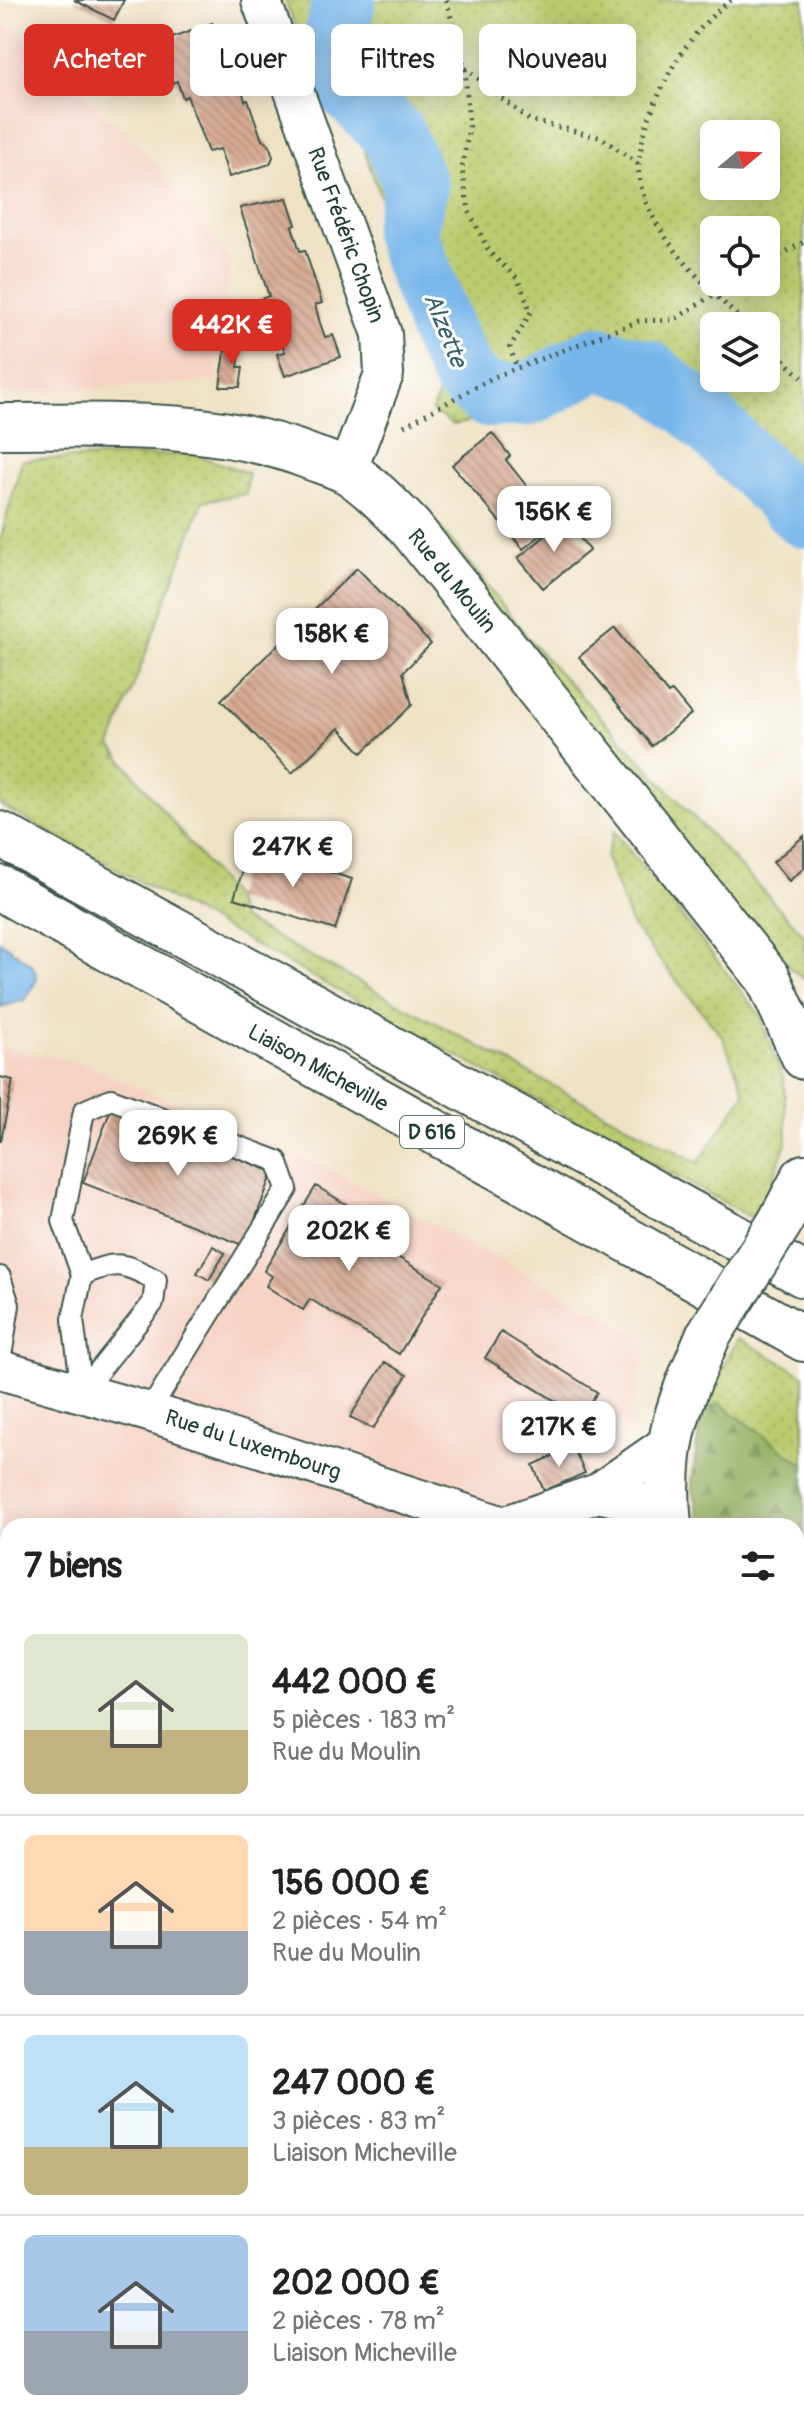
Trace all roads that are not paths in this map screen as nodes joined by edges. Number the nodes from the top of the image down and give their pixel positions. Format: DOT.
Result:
graph roads {
  1 [pos="261,0"];
  2 [pos="0,426"];
  3 [pos="347,471"];
  4 [pos="0,834"];
  5 [pos="0,888"];
  6 [pos="786,984"];
  7 [pos="804,1057"];
  8 [pos="804,1177"];
  9 [pos="82,1275"];
  10 [pos="804,1275"];
  11 [pos="0,1277"];
  12 [pos="804,1339"];
  13 [pos="0,1363"];
  14 [pos="0,1370"];
  15 [pos="82,1392"];
  16 [pos="149,1412"];
  17 [pos="668,1444"];
  18 [pos="598,1493"];
  19 [pos="479,1518"];
  20 [pos="527,1518"];
  21 [pos="668,1518"];
  1 -- 3 [label="street, Rue Frédéric Chopin"];
  2 -- 3 [label="main road, Rue du Moulin"];
  3 -- 6 [label="main road, Rue du Moulin"];
  4 -- 10 [label="main road, D 616"];
  5 -- 12 [label="main road, Liaison Micheville / D 616"];
  6 -- 7 [label="main road, Rue du Moulin"];
  8 -- 17 [label="main road, bridge"];
  9 -- 15 [label="lane"];
  9 -- 15 [label="lane"];
  9 -- 16 [label="lane"];
  11 -- 13 [label="lane"];
  14 -- 15 [label="street, Rue du Luxembourg"];
  15 -- 16 [label="street, Rue du Luxembourg"];
  16 -- 19 [label="street, Rue du Luxembourg"];
  17 -- 18 [label="street, Rue du Luxembourg"];
  17 -- 21 [label="main road"];
  18 -- 20 [label="street, Rue du Luxembourg"];
  18 -- 21 [label="street"];
}
